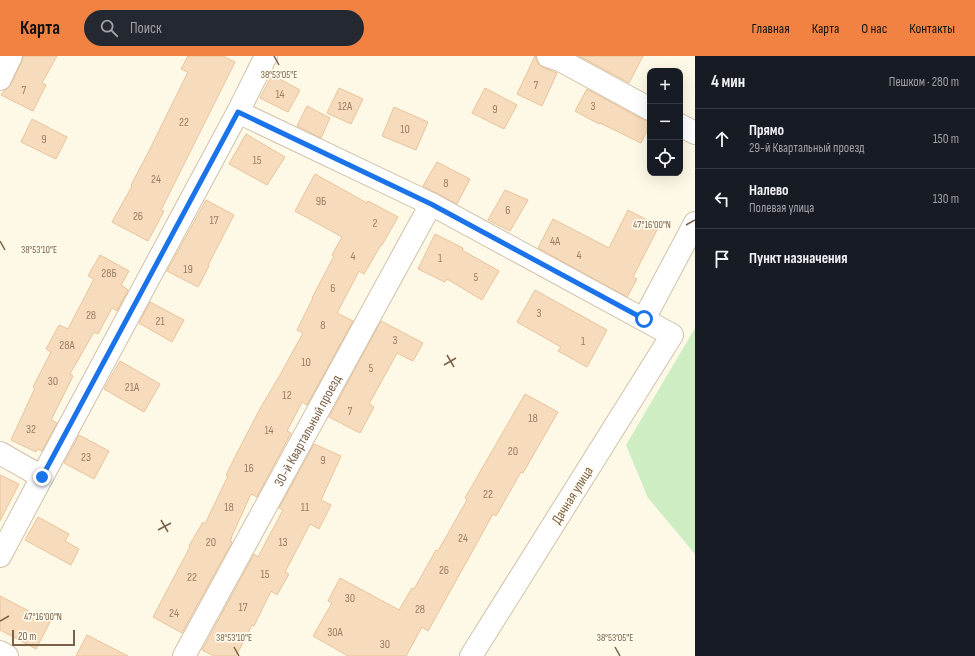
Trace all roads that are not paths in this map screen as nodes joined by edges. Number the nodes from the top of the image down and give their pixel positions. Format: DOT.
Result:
graph roads {
  1 [pos="11,56"];
  2 [pos="266,56"];
  3 [pos="548,56"];
  4 [pos="0,79"];
  5 [pos="647,107"];
  6 [pos="238,112"];
  7 [pos="683,127"];
  8 [pos="695,133"];
  9 [pos="431,204"];
  10 [pos="695,223"];
  11 [pos="644,319"];
  12 [pos="0,453"];
  13 [pos="42,477"];
  14 [pos="0,556"];
  15 [pos="0,652"];
  16 [pos="6,656"];
  17 [pos="184,656"];
  18 [pos="471,656"];
  1 -- 4 [label="street"];
  2 -- 6 [label="street"];
  3 -- 5 [label="street"];
  6 -- 9 [label="street"];
  6 -- 13 [label="street"];
  7 -- 8 [label="street"];
  9 -- 11 [label="street"];
  9 -- 17 [label="street, 30-й Квартальный проезд"];
  10 -- 11 [label="street"];
  11 -- 18 [label="street, Дачная улица"];
  12 -- 13 [label="street"];
  13 -- 14 [label="street"];
  15 -- 16 [label="street"];
}
